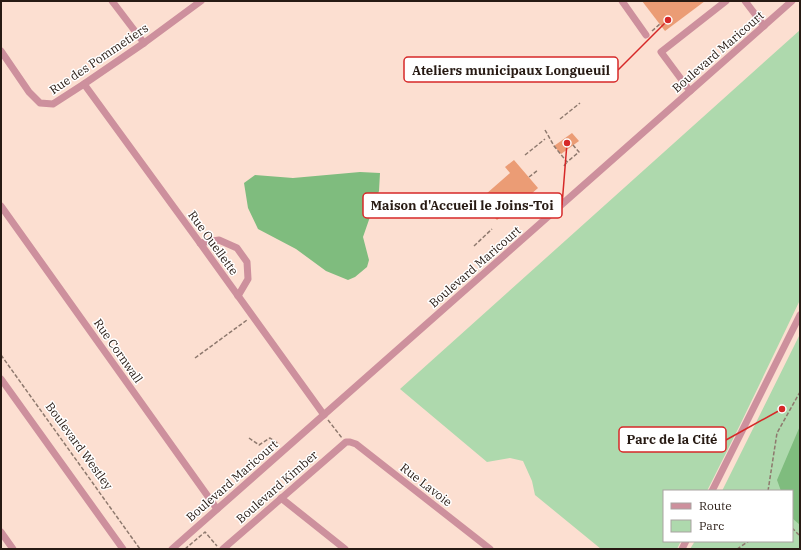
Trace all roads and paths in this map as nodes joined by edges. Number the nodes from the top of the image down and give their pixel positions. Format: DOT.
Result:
graph roads {
  1 [pos="112,1"];
  2 [pos="201,1"];
  3 [pos="622,1"];
  4 [pos="726,1"];
  5 [pos="745,1"];
  6 [pos="792,1"];
  7 [pos="660,24"];
  8 [pos="764,26"];
  9 [pos="646,35"];
  10 [pos="144,43"];
  11 [pos="1,51"];
  12 [pos="84,84"];
  13 [pos="690,91"];
  14 [pos="580,103"];
  15 [pos="560,119"];
  16 [pos="545,130"];
  17 [pos="545,139"];
  18 [pos="573,145"];
  19 [pos="525,155"];
  20 [pos="567,162"];
  21 [pos="564,166"];
  22 [pos="538,170"];
  23 [pos="529,177"];
  24 [pos="482,205"];
  25 [pos="1,206"];
  26 [pos="475,210"];
  27 [pos="492,229"];
  28 [pos="200,243"];
  29 [pos="474,246"];
  30 [pos="238,296"];
  31 [pos="800,315"];
  32 [pos="253,316"];
  33 [pos="1,355"];
  34 [pos="195,358"];
  35 [pos="1,379"];
  36 [pos="800,392"];
  37 [pos="324,415"];
  38 [pos="336,426"];
  39 [pos="331,429"];
  40 [pos="335,429"];
  41 [pos="249,438"];
  42 [pos="344,440"];
  43 [pos="286,449"];
  44 [pos="712,490"];
  45 [pos="768,490"];
  46 [pos="281,498"];
  47 [pos="217,509"];
  48 [pos="1,532"];
  49 [pos="748,542"];
  50 [pos="220,548"];
  51 [pos="13,549"];
  52 [pos="123,549"];
  53 [pos="140,549"];
  54 [pos="172,549"];
  55 [pos="185,549"];
  56 [pos="346,549"];
  57 [pos="490,549"];
  58 [pos="738,549"];
  1 -- 10 [label="street"];
  2 -- 10 [label="street, Rue des Pommetiers"];
  3 -- 9 [label="street"];
  4 -- 13 [label="street"];
  5 -- 8 [label="street"];
  6 -- 8 [label="street, Boulevard Maricourt"];
  7 -- 9 [label="path"];
  8 -- 13 [label="street, Boulevard Maricourt"];
  10 -- 12 [label="street, Rue des Pommetiers"];
  11 -- 12 [label="street, Rue des Pommetiers"];
  12 -- 28 [label="street, Rue Ouellette"];
  13 -- 37 [label="street, Boulevard Maricourt"];
  14 -- 15 [label="path"];
  16 -- 20 [label="path"];
  17 -- 19 [label="path"];
  18 -- 20 [label="path"];
  20 -- 21 [label="path"];
  22 -- 23 [label="path"];
  24 -- 26 [label="path"];
  25 -- 47 [label="street, Rue Cornwall"];
  27 -- 29 [label="path"];
  28 -- 30 [label="street, Rue Ouellette"];
  28 -- 30 [label="street"];
  30 -- 32 [label="street, Rue Ouellette"];
  31 -- 44 [label="street"];
  32 -- 34 [label="path"];
  32 -- 37 [label="street, Rue Ouellette"];
  33 -- 53 [label="path, Boulevard Westley"];
  35 -- 52 [label="street, Boulevard Westley"];
  36 -- 45 [label="path"];
  37 -- 40 [label="path"];
  37 -- 43 [label="street, Boulevard Maricourt"];
  38 -- 40 [label="path"];
  39 -- 40 [label="path"];
  40 -- 42 [label="path"];
  41 -- 43 [label="path"];
  42 -- 46 [label="street, Boulevard Kimber"];
  42 -- 57 [label="street, Rue Lavoie"];
  43 -- 47 [label="street, Boulevard Maricourt"];
  46 -- 50 [label="street, Boulevard Kimber"];
  46 -- 56 [label="street"];
  47 -- 54 [label="street, Boulevard Maricourt"];
  48 -- 51 [label="street"];
  49 -- 58 [label="path"];
  50 -- 55 [label="path"];
}
